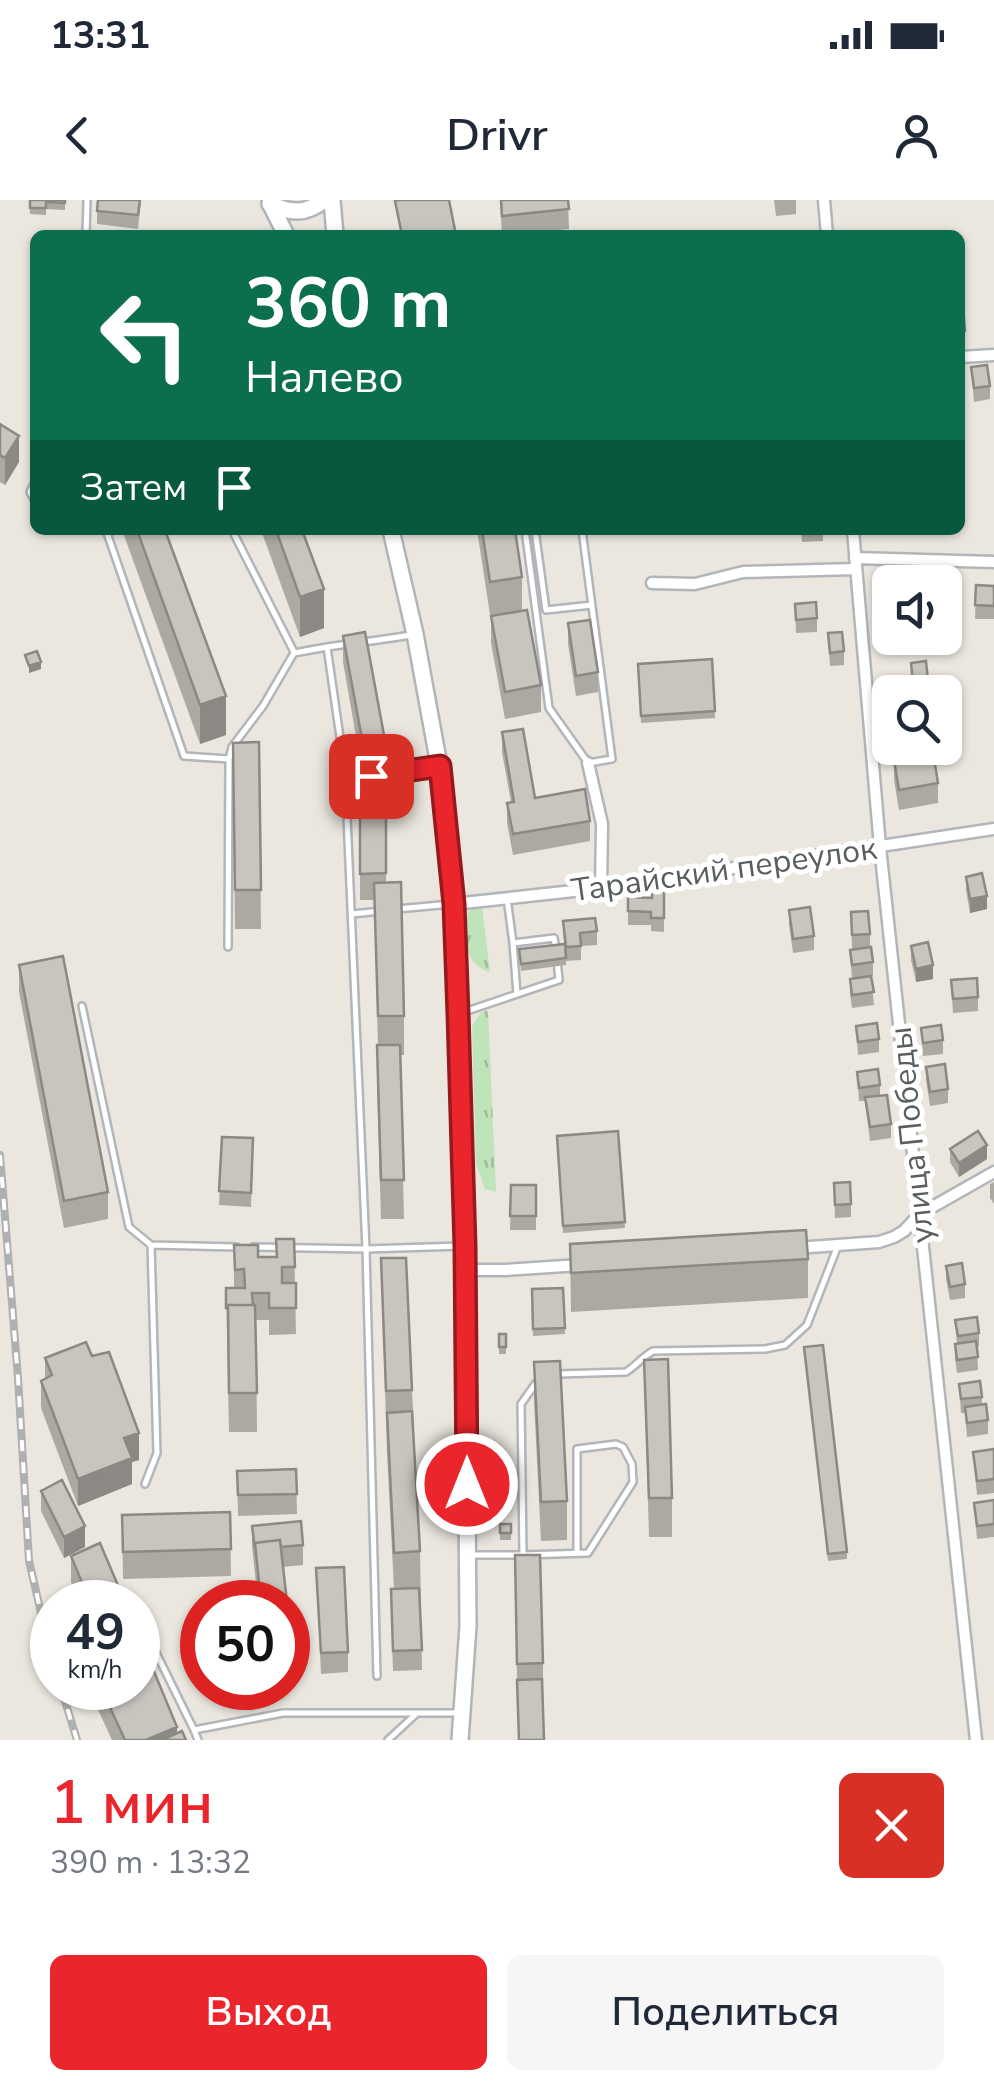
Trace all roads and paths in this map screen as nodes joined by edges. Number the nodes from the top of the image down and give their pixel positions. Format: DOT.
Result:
graph roads {
  1 [pos="87,200"];
  2 [pos="324,200"];
  3 [pos="332,200"];
  4 [pos="824,200"];
  5 [pos="269,202"];
  6 [pos="86,230"];
  7 [pos="283,230"];
  8 [pos="335,230"];
  9 [pos="827,230"];
  10 [pos="994,354"];
  11 [pos="965,357"];
  12 [pos="108,535"];
  13 [pos="235,535"];
  14 [pos="392,535"];
  15 [pos="525,535"];
  16 [pos="536,535"];
  17 [pos="583,535"];
  18 [pos="853,535"];
  19 [pos="994,562"];
  20 [pos="856,563"];
  21 [pos="652,583"];
  22 [pos="592,605"];
  23 [pos="416,634"];
  24 [pos="327,647"];
  25 [pos="294,653"];
  26 [pos="229,758"];
  27 [pos="588,763"];
  28 [pos="440,766"];
  29 [pos="380,775"];
  30 [pos="994,829"];
  31 [pos="880,847"];
  32 [pos="601,888"];
  33 [pos="507,898"];
  34 [pos="454,904"];
  35 [pos="351,914"];
  36 [pos="513,943"];
  37 [pos="228,948"];
  38 [pos="518,994"];
  39 [pos="82,1006"];
  40 [pos="458,1014"];
  41 [pos="994,1172"];
  42 [pos="920,1214"];
  43 [pos="838,1245"];
  44 [pos="151,1246"];
  45 [pos="465,1246"];
  46 [pos="366,1249"];
  47 [pos="779,1250"];
  48 [pos="584,1264"];
  49 [pos="466,1270"];
  50 [pos="145,1484"];
  51 [pos="577,1553"];
  52 [pos="468,1555"];
  53 [pos="523,1555"];
  54 [pos="160,1661"];
  55 [pos="376,1676"];
  56 [pos="462,1713"];
  57 [pos="416,1714"];
  58 [pos="194,1730"];
  59 [pos="198,1740"];
  60 [pos="388,1740"];
  61 [pos="460,1740"];
  62 [pos="976,1740"];
  1 -- 6 [label="lane"];
  2 -- 5 [label="main road"];
  3 -- 8 [label="main road"];
  4 -- 9 [label="street"];
  5 -- 7 [label="main road"];
  10 -- 11 [label="street"];
  12 -- 26 [label="lane"];
  13 -- 25 [label="lane"];
  14 -- 23 [label="main road"];
  15 -- 27 [label="lane"];
  16 -- 22 [label="lane"];
  17 -- 22 [label="lane"];
  18 -- 20 [label="street, улица Победы"];
  19 -- 20 [label="street"];
  20 -- 21 [label="street"];
  20 -- 31 [label="street, улица Победы"];
  22 -- 27 [label="lane"];
  23 -- 24 [label="lane"];
  23 -- 28 [label="main road"];
  24 -- 25 [label="lane"];
  24 -- 35 [label="lane"];
  25 -- 26 [label="lane"];
  26 -- 37 [label="lane"];
  27 -- 32 [label="street"];
  28 -- 29 [label="lane"];
  28 -- 34 [label="main road"];
  30 -- 31 [label="street, Тарайский переулок"];
  31 -- 32 [label="street, Тарайский переулок"];
  31 -- 42 [label="street, улица Победы"];
  32 -- 33 [label="street, Тарайский переулок"];
  33 -- 34 [label="street, Тарайский переулок"];
  33 -- 36 [label="lane"];
  34 -- 35 [label="lane"];
  34 -- 40 [label="main road"];
  35 -- 46 [label="lane"];
  36 -- 38 [label="lane"];
  36 -- 38 [label="lane"];
  38 -- 40 [label="lane"];
  39 -- 44 [label="lane"];
  40 -- 45 [label="main road"];
  41 -- 42 [label="street"];
  42 -- 43 [label="street"];
  42 -- 62 [label="street, улица Победы"];
  43 -- 47 [label="street"];
  43 -- 53 [label="lane"];
  44 -- 46 [label="lane"];
  44 -- 50 [label="lane"];
  45 -- 46 [label="lane"];
  45 -- 49 [label="main road"];
  46 -- 55 [label="lane"];
  48 -- 49 [label="street"];
  49 -- 52 [label="main road"];
  51 -- 51 [label="lane"];
  51 -- 53 [label="lane"];
  52 -- 53 [label="lane"];
  52 -- 56 [label="main road"];
  54 -- 58 [label="lane"];
  56 -- 57 [label="lane"];
  56 -- 61 [label="main road"];
  57 -- 58 [label="lane"];
  57 -- 60 [label="lane"];
  58 -- 59 [label="lane"];
}
